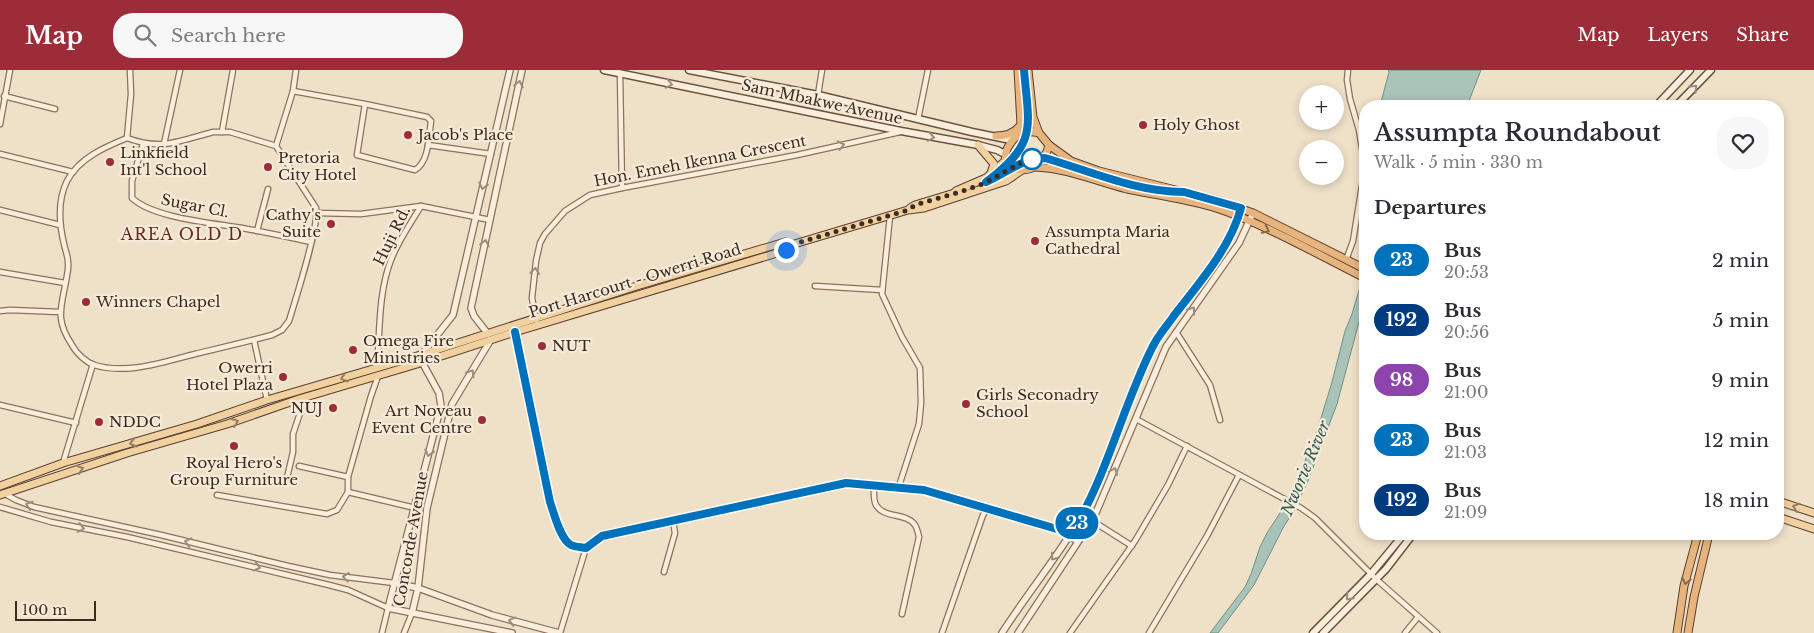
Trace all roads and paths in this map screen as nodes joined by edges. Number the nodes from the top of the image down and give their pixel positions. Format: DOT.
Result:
graph roads {
  1 [pos="10,70"];
  2 [pos="130,70"];
  3 [pos="180,70"];
  4 [pos="233,70"];
  5 [pos="296,70"];
  6 [pos="510,70"];
  7 [pos="522,70"];
  8 [pos="604,70"];
  9 [pos="689,70"];
  10 [pos="822,70"];
  11 [pos="928,70"];
  12 [pos="1018,70"];
  13 [pos="1024,70"];
  14 [pos="1028,70"];
  15 [pos="1348,70"];
  16 [pos="1690,70"];
  17 [pos="1711,70"];
  18 [pos="712,72"];
  19 [pos="620,74"];
  20 [pos="293,91"];
  21 [pos="818,95"];
  22 [pos="4,96"];
  23 [pos="1662,100"];
  24 [pos="1682,100"];
  25 [pos="365,104"];
  26 [pos="55,109"];
  27 [pos="1020,114"];
  28 [pos="918,119"];
  29 [pos="0,124"];
  30 [pos="1359,130"];
  31 [pos="222,132"];
  32 [pos="901,132"];
  33 [pos="1039,133"];
  34 [pos="996,136"];
  35 [pos="1015,137"];
  36 [pos="127,138"];
  37 [pos="144,144"];
  38 [pos="164,144"];
  39 [pos="428,145"];
  40 [pos="1049,145"];
  41 [pos="276,146"];
  42 [pos="978,146"];
  43 [pos="0,154"];
  44 [pos="491,154"];
  45 [pos="1005,157"];
  46 [pos="1034,167"];
  47 [pos="1022,170"];
  48 [pos="73,172"];
  49 [pos="987,179"];
  50 [pos="622,188"];
  51 [pos="268,189"];
  52 [pos="1184,192"];
  53 [pos="947,194"];
  54 [pos="1359,204"];
  55 [pos="421,206"];
  56 [pos="1241,208"];
  57 [pos="0,210"];
  58 [pos="908,210"];
  59 [pos="317,213"];
  60 [pos="1253,213"];
  61 [pos="890,215"];
  62 [pos="476,218"];
  63 [pos="1238,218"];
  64 [pos="490,220"];
  65 [pos="1250,222"];
  66 [pos="60,225"];
  67 [pos="257,231"];
  68 [pos="311,242"];
  69 [pos="1349,264"];
  70 [pos="1359,267"];
  71 [pos="0,272"];
  72 [pos="1359,273"];
  73 [pos="65,283"];
  74 [pos="815,286"];
  75 [pos="882,290"];
  76 [pos="0,311"];
  77 [pos="60,312"];
  78 [pos="1174,317"];
  79 [pos="536,322"];
  80 [pos="1182,323"];
  81 [pos="515,332"];
  82 [pos="1176,332"];
  83 [pos="489,338"];
  84 [pos="254,340"];
  85 [pos="422,354"];
  86 [pos="422,362"];
  87 [pos="93,364"];
  88 [pos="377,367"];
  89 [pos="378,376"];
  90 [pos="299,399"];
  91 [pos="267,400"];
  92 [pos="0,405"];
  93 [pos="1136,418"];
  94 [pos="1220,420"];
  95 [pos="76,423"];
  96 [pos="178,430"];
  97 [pos="181,438"];
  98 [pos="1187,446"];
  99 [pos="63,463"];
  100 [pos="299,466"];
  101 [pos="1239,475"];
  102 [pos="348,477"];
  103 [pos="286,482"];
  104 [pos="874,485"];
  105 [pos="0,486"];
  106 [pos="899,486"];
  107 [pos="348,492"];
  108 [pos="2,494"];
  109 [pos="217,495"];
  110 [pos="1784,502"];
  111 [pos="0,507"];
  112 [pos="415,508"];
  113 [pos="988,508"];
  114 [pos="1814,513"];
  115 [pos="1784,519"];
  116 [pos="1091,520"];
  117 [pos="673,521"];
  118 [pos="1814,529"];
  119 [pos="1070,536"];
  120 [pos="1400,540"];
  121 [pos="1408,540"];
  122 [pos="1696,540"];
  123 [pos="1708,540"];
  124 [pos="1078,542"];
  125 [pos="1132,546"];
  126 [pos="586,548"];
  127 [pos="664,572"];
  128 [pos="1374,577"];
  129 [pos="394,583"];
  130 [pos="418,588"];
  131 [pos="388,608"];
  132 [pos="412,613"];
  133 [pos="902,614"];
  134 [pos="1418,617"];
  135 [pos="382,633"];
  136 [pos="404,633"];
  137 [pos="512,633"];
  138 [pos="560,633"];
  139 [pos="942,633"];
  140 [pos="1002,633"];
  141 [pos="1018,633"];
  142 [pos="1070,633"];
  143 [pos="1149,633"];
  144 [pos="1313,633"];
  145 [pos="1324,633"];
  146 [pos="1405,633"];
  147 [pos="1437,633"];
  148 [pos="1677,633"];
  149 [pos="1688,633"];
  1 -- 22 [label="street"];
  2 -- 36 [label="street"];
  3 -- 38 [label="street"];
  4 -- 31 [label="street"];
  5 -- 20 [label="street"];
  6 -- 44 [label="street"];
  64 -- 7 [label="street, one-way"];
  8 -- 19 [label="main road, Sam Mbakwe Avenue"];
  9 -- 18 [label="main road, Sam Mbakwe Avenue"];
  10 -- 21 [label="street"];
  11 -- 28 [label="street"];
  12 -- 27 [label="highway"];
  13 -- 49 [label="main road, bridge"];
  14 -- 33 [label="highway"];
  15 -- 30 [label="street"];
  16 -- 23 [label="main road"];
  24 -- 17 [label="main road, one-way"];
  18 -- 21 [label="main road, Sam Mbakwe Avenue"];
  19 -- 32 [label="main road, Sam Mbakwe Avenue, one-way"];
  19 -- 50 [label="street"];
  20 -- 25 [label="street"];
  20 -- 41 [label="street"];
  21 -- 28 [label="main road, Sam Mbakwe Avenue"];
  22 -- 26 [label="street"];
  22 -- 29 [label="street"];
  25 -- 39 [label="street"];
  25 -- 39 [label="street"];
  27 -- 34 [label="highway"];
  27 -- 35 [label="highway"];
  28 -- 34 [label="main road, Sam Mbakwe Avenue"];
  31 -- 38 [label="street"];
  31 -- 41 [label="street"];
  32 -- 42 [label="main road, Sam Mbakwe Avenue, one-way"];
  50 -- 32 [label="street, Hon. Emeh Ikenna Crescent, one-way"];
  33 -- 35 [label="highway"];
  33 -- 40 [label="highway"];
  34 -- 35 [label="main road, Sam Mbakwe Avenue"];
  35 -- 45 [label="highway"];
  36 -- 37 [label="street"];
  36 -- 48 [label="street"];
  37 -- 38 [label="street"];
  37 -- 67 [label="street, Sugar Cl."];
  39 -- 44 [label="street"];
  40 -- 46 [label="highway"];
  40 -- 52 [label="highway"];
  41 -- 59 [label="street"];
  42 -- 45 [label="main road, Sam Mbakwe Avenue"];
  42 -- 49 [label="main road"];
  43 -- 48 [label="street"];
  44 -- 62 [label="street, one-way"];
  45 -- 47 [label="highway"];
  45 -- 49 [label="main road"];
  46 -- 47 [label="highway"];
  46 -- 63 [label="highway"];
  47 -- 58 [label="main road"];
  48 -- 66 [label="street"];
  49 -- 52 [label="main road, bridge"];
  49 -- 53 [label="main road"];
  49 -- 53 [label="main road"];
  79 -- 50 [label="street, Hon. Emeh Ikenna Crescent, one-way"];
  51 -- 67 [label="street"];
  52 -- 56 [label="highway"];
  53 -- 58 [label="main road"];
  54 -- 69 [label="street"];
  55 -- 59 [label="street"];
  55 -- 62 [label="street"];
  55 -- 88 [label="street, Huji Rd."];
  56 -- 60 [label="highway"];
  56 -- 63 [label="street"];
  57 -- 66 [label="street"];
  58 -- 61 [label="main road, Port Harcourt - Owerri Road"];
  59 -- 68 [label="street"];
  60 -- 65 [label="street"];
  60 -- 69 [label="highway"];
  61 -- 75 [label="street"];
  61 -- 79 [label="main road, Port Harcourt - Owerri Road"];
  62 -- 64 [label="street"];
  62 -- 85 [label="street"];
  63 -- 65 [label="highway"];
  63 -- 78 [label="street"];
  83 -- 64 [label="street, one-way"];
  65 -- 69 [label="highway, one-way"];
  80 -- 65 [label="street, one-way"];
  66 -- 73 [label="street"];
  67 -- 68 [label="street, Sugar Cl."];
  68 -- 84 [label="street"];
  69 -- 70 [label="highway"];
  69 -- 72 [label="highway"];
  71 -- 73 [label="street"];
  73 -- 77 [label="street"];
  74 -- 75 [label="street"];
  75 -- 106 [label="street"];
  76 -- 77 [label="street"];
  77 -- 87 [label="street"];
  78 -- 80 [label="street"];
  78 -- 119 [label="street"];
  79 -- 81 [label="main road, Port Harcourt - Owerri Road"];
  79 -- 83 [label="main road, Port Harcourt - Owerri Road"];
  80 -- 82 [label="street"];
  81 -- 83 [label="main road, Port Harcourt - Owerri Road"];
  81 -- 126 [label="street"];
  82 -- 93 [label="street"];
  82 -- 94 [label="street"];
  83 -- 85 [label="main road, Port Harcourt - Owerri Road"];
  83 -- 86 [label="main road, Port Harcourt - Owerri Road"];
  130 -- 83 [label="street, Concorde Avenue, one-way"];
  84 -- 87 [label="street"];
  84 -- 91 [label="street"];
  85 -- 88 [label="main road, Port Harcourt - Owerri Road"];
  86 -- 89 [label="main road, Port Harcourt - Owerri Road"];
  86 -- 112 [label="street, Concorde Avenue, one-way"];
  87 -- 95 [label="street"];
  88 -- 89 [label="main road"];
  88 -- 91 [label="main road, Port Harcourt - Owerri Road, one-way"];
  89 -- 90 [label="main road, Port Harcourt - Owerri Road"];
  89 -- 102 [label="street"];
  97 -- 90 [label="main road, Port Harcourt - Owerri Road, one-way"];
  90 -- 103 [label="street"];
  91 -- 96 [label="main road, Port Harcourt - Owerri Road"];
  92 -- 95 [label="street"];
  93 -- 98 [label="street"];
  116 -- 93 [label="street, one-way"];
  95 -- 99 [label="street"];
  96 -- 97 [label="main road"];
  96 -- 99 [label="main road, Port Harcourt - Owerri Road, one-way"];
  108 -- 97 [label="main road, Port Harcourt - Owerri Road, one-way"];
  98 -- 101 [label="street"];
  98 -- 125 [label="street"];
  99 -- 105 [label="main road, Port Harcourt - Owerri Road"];
  100 -- 102 [label="street"];
  101 -- 128 [label="street"];
  101 -- 143 [label="street"];
  102 -- 107 [label="street"];
  104 -- 106 [label="street"];
  104 -- 117 [label="street"];
  104 -- 133 [label="street"];
  105 -- 108 [label="street"];
  106 -- 113 [label="street"];
  107 -- 109 [label="street"];
  107 -- 112 [label="street"];
  129 -- 108 [label="street, one-way"];
  114 -- 110 [label="main road, one-way"];
  111 -- 131 [label="street, one-way"];
  112 -- 129 [label="street, Concorde Avenue"];
  113 -- 119 [label="street"];
  113 -- 139 [label="street"];
  115 -- 118 [label="main road"];
  116 -- 124 [label="street"];
  116 -- 125 [label="street"];
  117 -- 126 [label="street"];
  117 -- 127 [label="street"];
  119 -- 124 [label="street"];
  119 -- 140 [label="street, one-way"];
  120 -- 128 [label="main road"];
  121 -- 128 [label="main road"];
  122 -- 148 [label="highway, one-way"];
  123 -- 149 [label="highway"];
  124 -- 141 [label="street"];
  125 -- 142 [label="street"];
  126 -- 138 [label="street"];
  128 -- 134 [label="street"];
  128 -- 144 [label="main road, one-way"];
  128 -- 145 [label="main road"];
  129 -- 130 [label="street"];
  129 -- 131 [label="street, Concorde Avenue"];
  130 -- 132 [label="street, Concorde Avenue"];
  138 -- 130 [label="street, one-way"];
  131 -- 132 [label="street"];
  131 -- 135 [label="street, Concorde Avenue"];
  132 -- 136 [label="street, Concorde Avenue"];
  132 -- 137 [label="street"];
  134 -- 146 [label="street"];
  134 -- 147 [label="street"];
}
